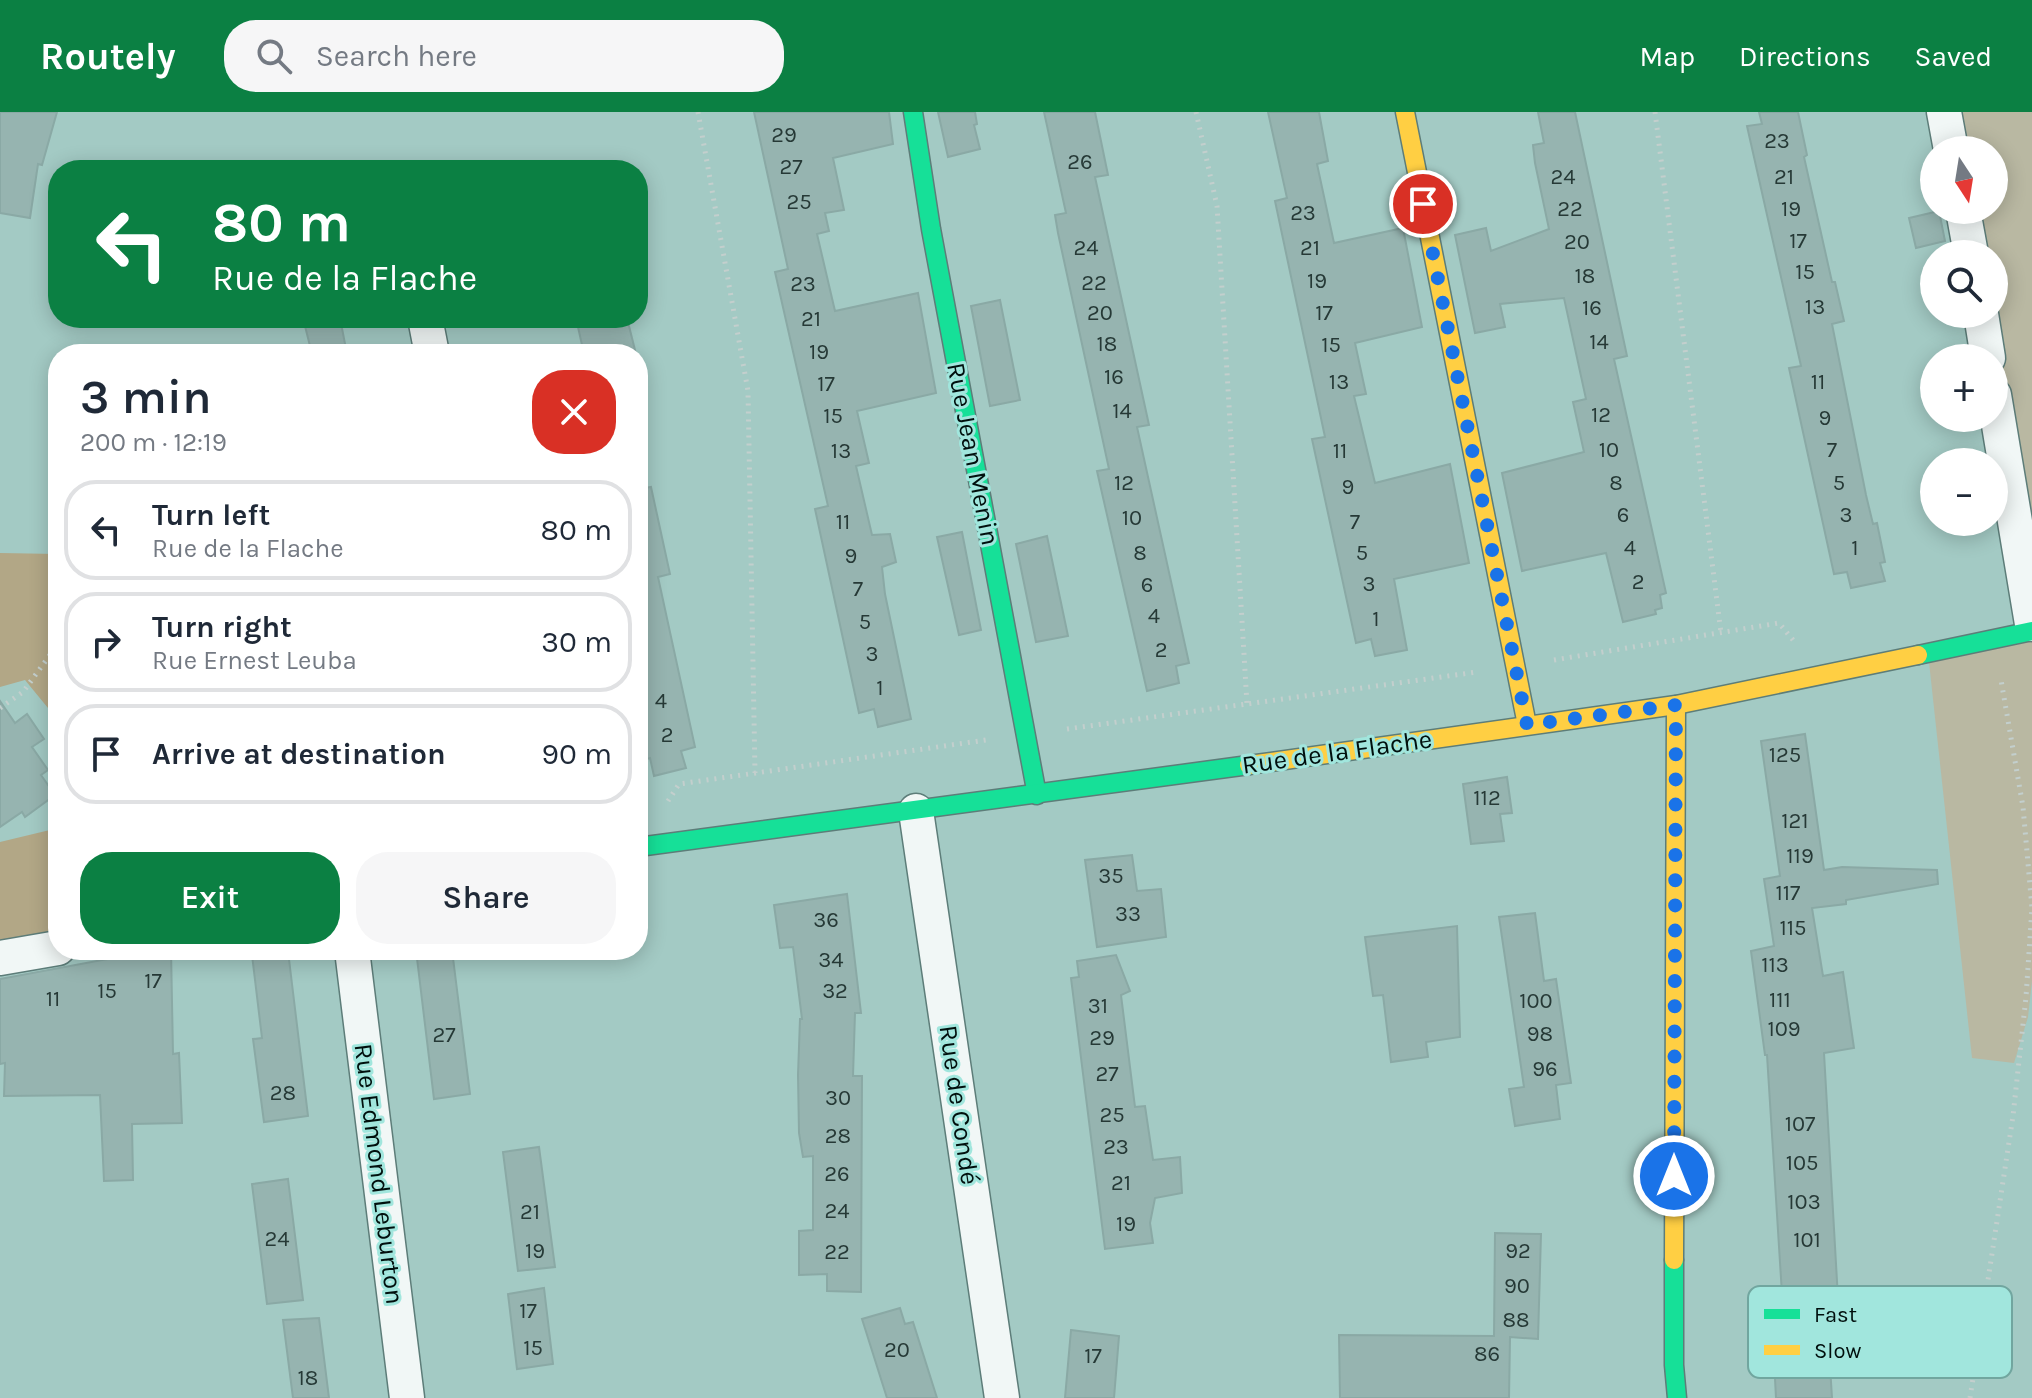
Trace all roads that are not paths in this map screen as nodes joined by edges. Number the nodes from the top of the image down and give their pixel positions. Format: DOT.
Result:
graph roads {
  1 [pos="913,112"];
  2 [pos="1405,112"];
  3 [pos="1944,112"];
  4 [pos="1948,136"];
  5 [pos="2000,432"];
  6 [pos="2032,624"];
  7 [pos="2032,631"];
  8 [pos="1676,705"];
  9 [pos="1527,725"];
  10 [pos="1037,795"];
  11 [pos="916,811"];
  12 [pos="648,846"];
  13 [pos="48,950"];
  14 [pos="0,958"];
  15 [pos="353,960"];
  16 [pos="407,1398"];
  17 [pos="1002,1398"];
  18 [pos="1677,1398"];
  1 -- 10 [label="street, Rue Jean Menin"];
  2 -- 9 [label="street"];
  3 -- 4 [label="street"];
  5 -- 6 [label="street"];
  7 -- 8 [label="street, Rue de la Flache"];
  8 -- 9 [label="street, Rue de la Flache"];
  8 -- 18 [label="street"];
  9 -- 10 [label="street, Rue de la Flache"];
  10 -- 11 [label="street, Rue de la Flache"];
  11 -- 12 [label="street, Rue de la Flache"];
  11 -- 17 [label="street, Rue de Condé"];
  13 -- 14 [label="street"];
  15 -- 16 [label="street, Rue Edmond Leburton"];
}
